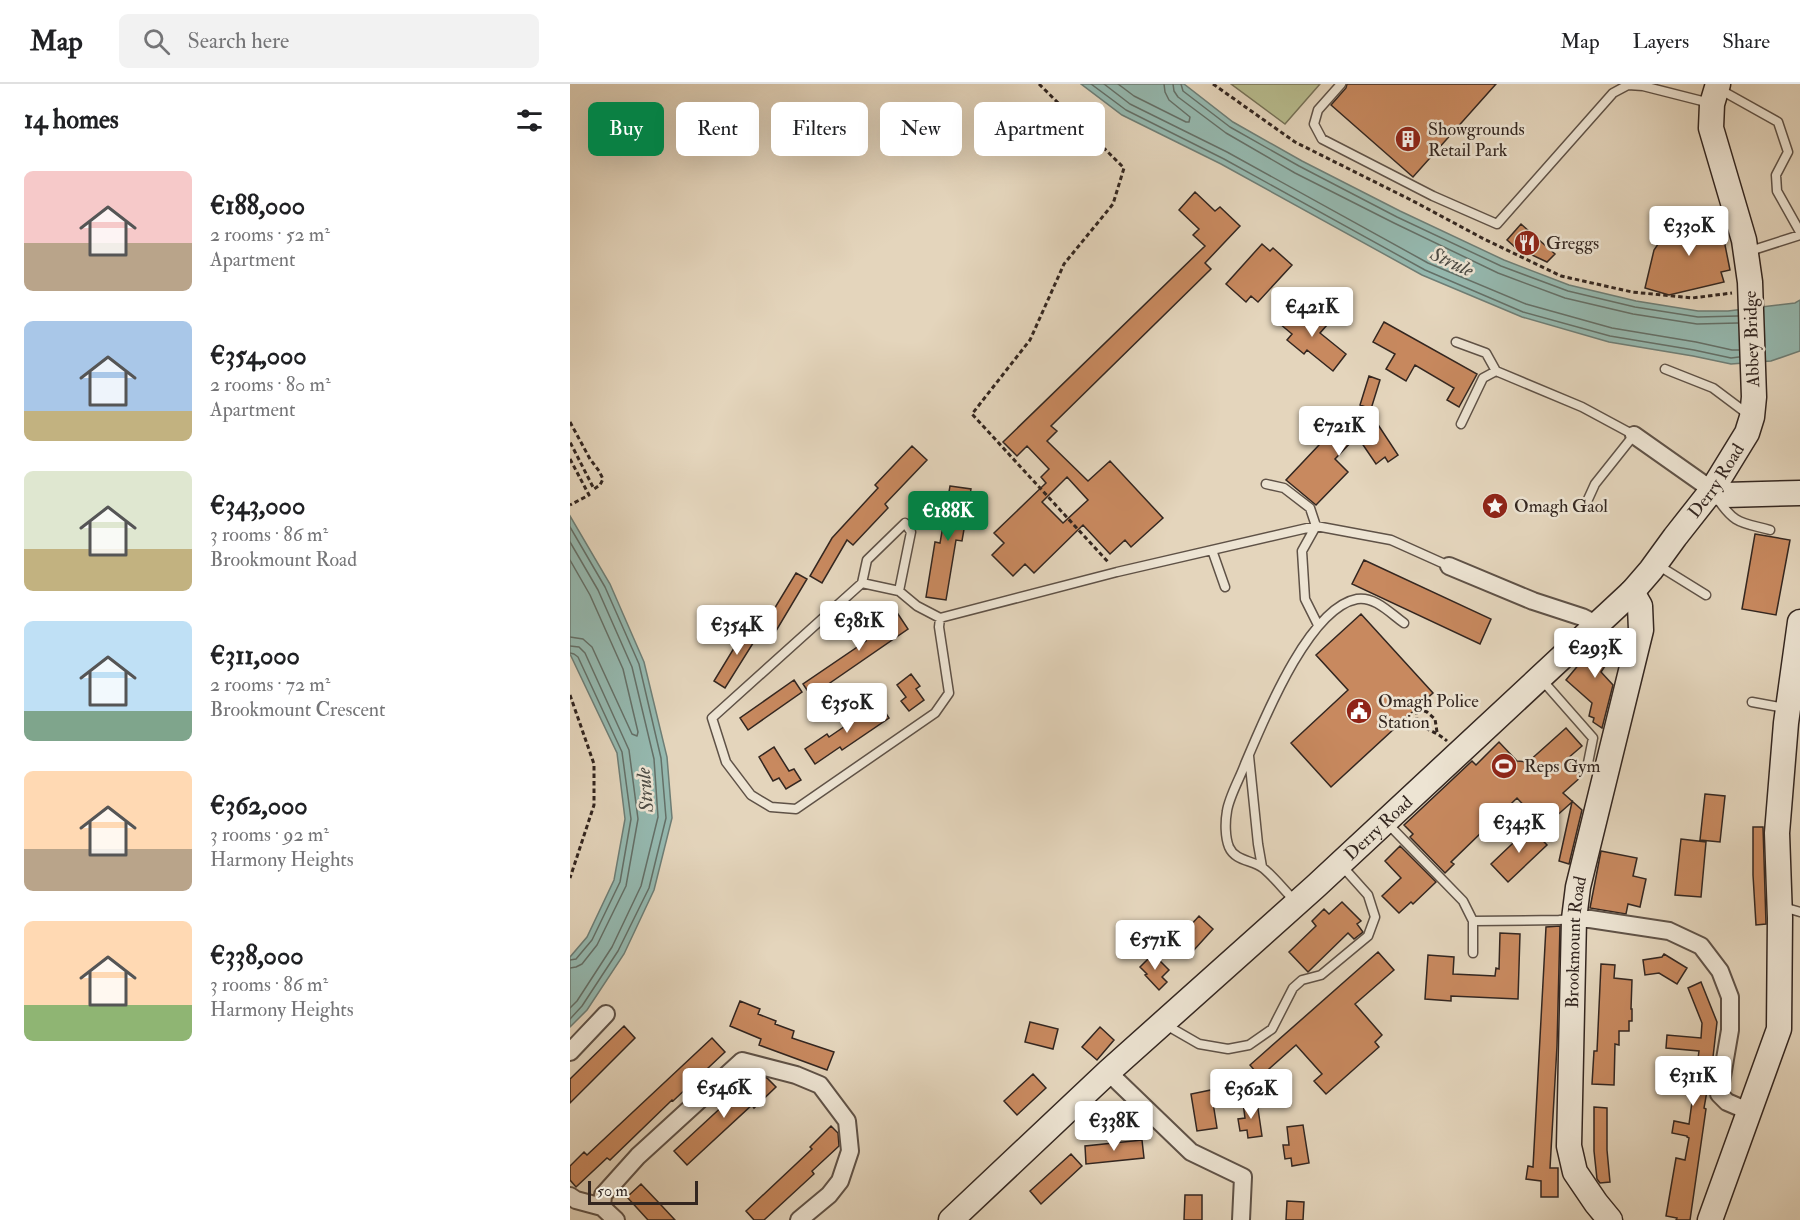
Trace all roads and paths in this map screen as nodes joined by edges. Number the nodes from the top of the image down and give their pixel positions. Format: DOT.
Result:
graph roads {
  1 [pos="1039,84"];
  2 [pos="1341,84"];
  3 [pos="1643,85"];
  4 [pos="1716,92"];
  5 [pos="1800,233"];
  6 [pos="1746,252"];
  7 [pos="1456,342"];
  8 [pos="1665,369"];
  9 [pos="1496,371"];
  10 [pos="1753,407"];
  11 [pos="570,422"];
  12 [pos="1461,424"];
  13 [pos="1634,435"];
  14 [pos="570,442"];
  15 [pos="570,459"];
  16 [pos="1266,484"];
  17 [pos="1712,490"];
  18 [pos="1800,493"];
  19 [pos="570,505"];
  20 [pos="1585,506"];
  21 [pos="1316,526"];
  22 [pos="1770,530"];
  23 [pos="1212,550"];
  24 [pos="1656,564"];
  25 [pos="1449,566"];
  26 [pos="1117,572"];
  27 [pos="862,583"];
  28 [pos="1225,587"];
  29 [pos="899,591"];
  30 [pos="1632,592"];
  31 [pos="1706,595"];
  32 [pos="940,618"];
  33 [pos="1800,622"];
  34 [pos="1404,623"];
  35 [pos="1596,624"];
  36 [pos="1318,626"];
  37 [pos="1540,677"];
  38 [pos="570,695"];
  39 [pos="1752,702"];
  40 [pos="1788,709"];
  41 [pos="1437,732"];
  42 [pos="1459,753"];
  43 [pos="1249,755"];
  44 [pos="1587,768"];
  45 [pos="1252,774"];
  46 [pos="1240,778"];
  47 [pos="1386,821"];
  48 [pos="1340,863"];
  49 [pos="1262,867"];
  50 [pos="570,878"];
  51 [pos="1297,903"];
  52 [pos="1790,909"];
  53 [pos="1574,918"];
  54 [pos="1473,921"];
  55 [pos="1473,953"];
  56 [pos="606,1014"];
  57 [pos="1163,1023"];
  58 [pos="570,1052"];
  59 [pos="1108,1072"];
  60 [pos="1748,1112"];
  61 [pos="570,1196"];
  62 [pos="602,1207"];
  63 [pos="957,1218"];
  64 [pos="616,1220"];
  65 [pos="799,1220"];
  66 [pos="1241,1220"];
  67 [pos="1610,1220"];
  68 [pos="1710,1220"];
  1 -- 26 [label="path"];
  2 -- 3 [label="lane"];
  3 -- 4 [label="lane"];
  4 -- 5 [label="lane"];
  4 -- 6 [label="main road, Abbey Bridge"];
  5 -- 6 [label="lane"];
  6 -- 10 [label="main road, Abbey Bridge"];
  7 -- 9 [label="lane"];
  8 -- 10 [label="lane"];
  9 -- 12 [label="lane"];
  9 -- 13 [label="lane"];
  10 -- 17 [label="main road, Derry Road"];
  11 -- 14 [label="path"];
  13 -- 17 [label="street"];
  13 -- 20 [label="lane"];
  15 -- 19 [label="path"];
  16 -- 21 [label="lane"];
  17 -- 18 [label="main road"];
  17 -- 22 [label="lane"];
  17 -- 24 [label="main road, Derry Road"];
  21 -- 23 [label="lane"];
  21 -- 25 [label="lane"];
  21 -- 36 [label="lane"];
  23 -- 26 [label="lane"];
  23 -- 28 [label="lane"];
  24 -- 30 [label="main road, Derry Road"];
  24 -- 31 [label="lane"];
  25 -- 35 [label="street"];
  26 -- 32 [label="lane"];
  27 -- 29 [label="lane"];
  27 -- 29 [label="lane"];
  27 -- 32 [label="lane"];
  29 -- 32 [label="lane"];
  30 -- 35 [label="main road, Derry Road"];
  30 -- 53 [label="main road, Brookmount Road"];
  33 -- 40 [label="main road"];
  34 -- 36 [label="lane"];
  35 -- 37 [label="main road, Derry Road"];
  36 -- 43 [label="lane"];
  37 -- 42 [label="main road, Derry Road"];
  37 -- 44 [label="lane"];
  38 -- 50 [label="path"];
  39 -- 40 [label="lane"];
  40 -- 52 [label="main road"];
  41 -- 41 [label="path"];
  41 -- 42 [label="path"];
  42 -- 47 [label="main road, Derry Road"];
  43 -- 45 [label="lane"];
  43 -- 46 [label="lane"];
  45 -- 46 [label="lane"];
  45 -- 49 [label="lane"];
  46 -- 49 [label="lane"];
  47 -- 48 [label="main road, Derry Road"];
  47 -- 54 [label="lane"];
  48 -- 51 [label="main road, Derry Road"];
  48 -- 57 [label="lane"];
  49 -- 51 [label="lane"];
  51 -- 57 [label="main road, Derry Road"];
  52 -- 60 [label="main road"];
  53 -- 54 [label="lane"];
  53 -- 60 [label="street"];
  53 -- 67 [label="main road, Brookmount Road"];
  54 -- 55 [label="lane"];
  56 -- 58 [label="street"];
  57 -- 59 [label="main road, Derry Road"];
  59 -- 63 [label="main road, Derry Road"];
  59 -- 66 [label="street"];
  60 -- 68 [label="main road"];
  61 -- 62 [label="street"];
  62 -- 64 [label="street"];
  62 -- 65 [label="street"];
}
